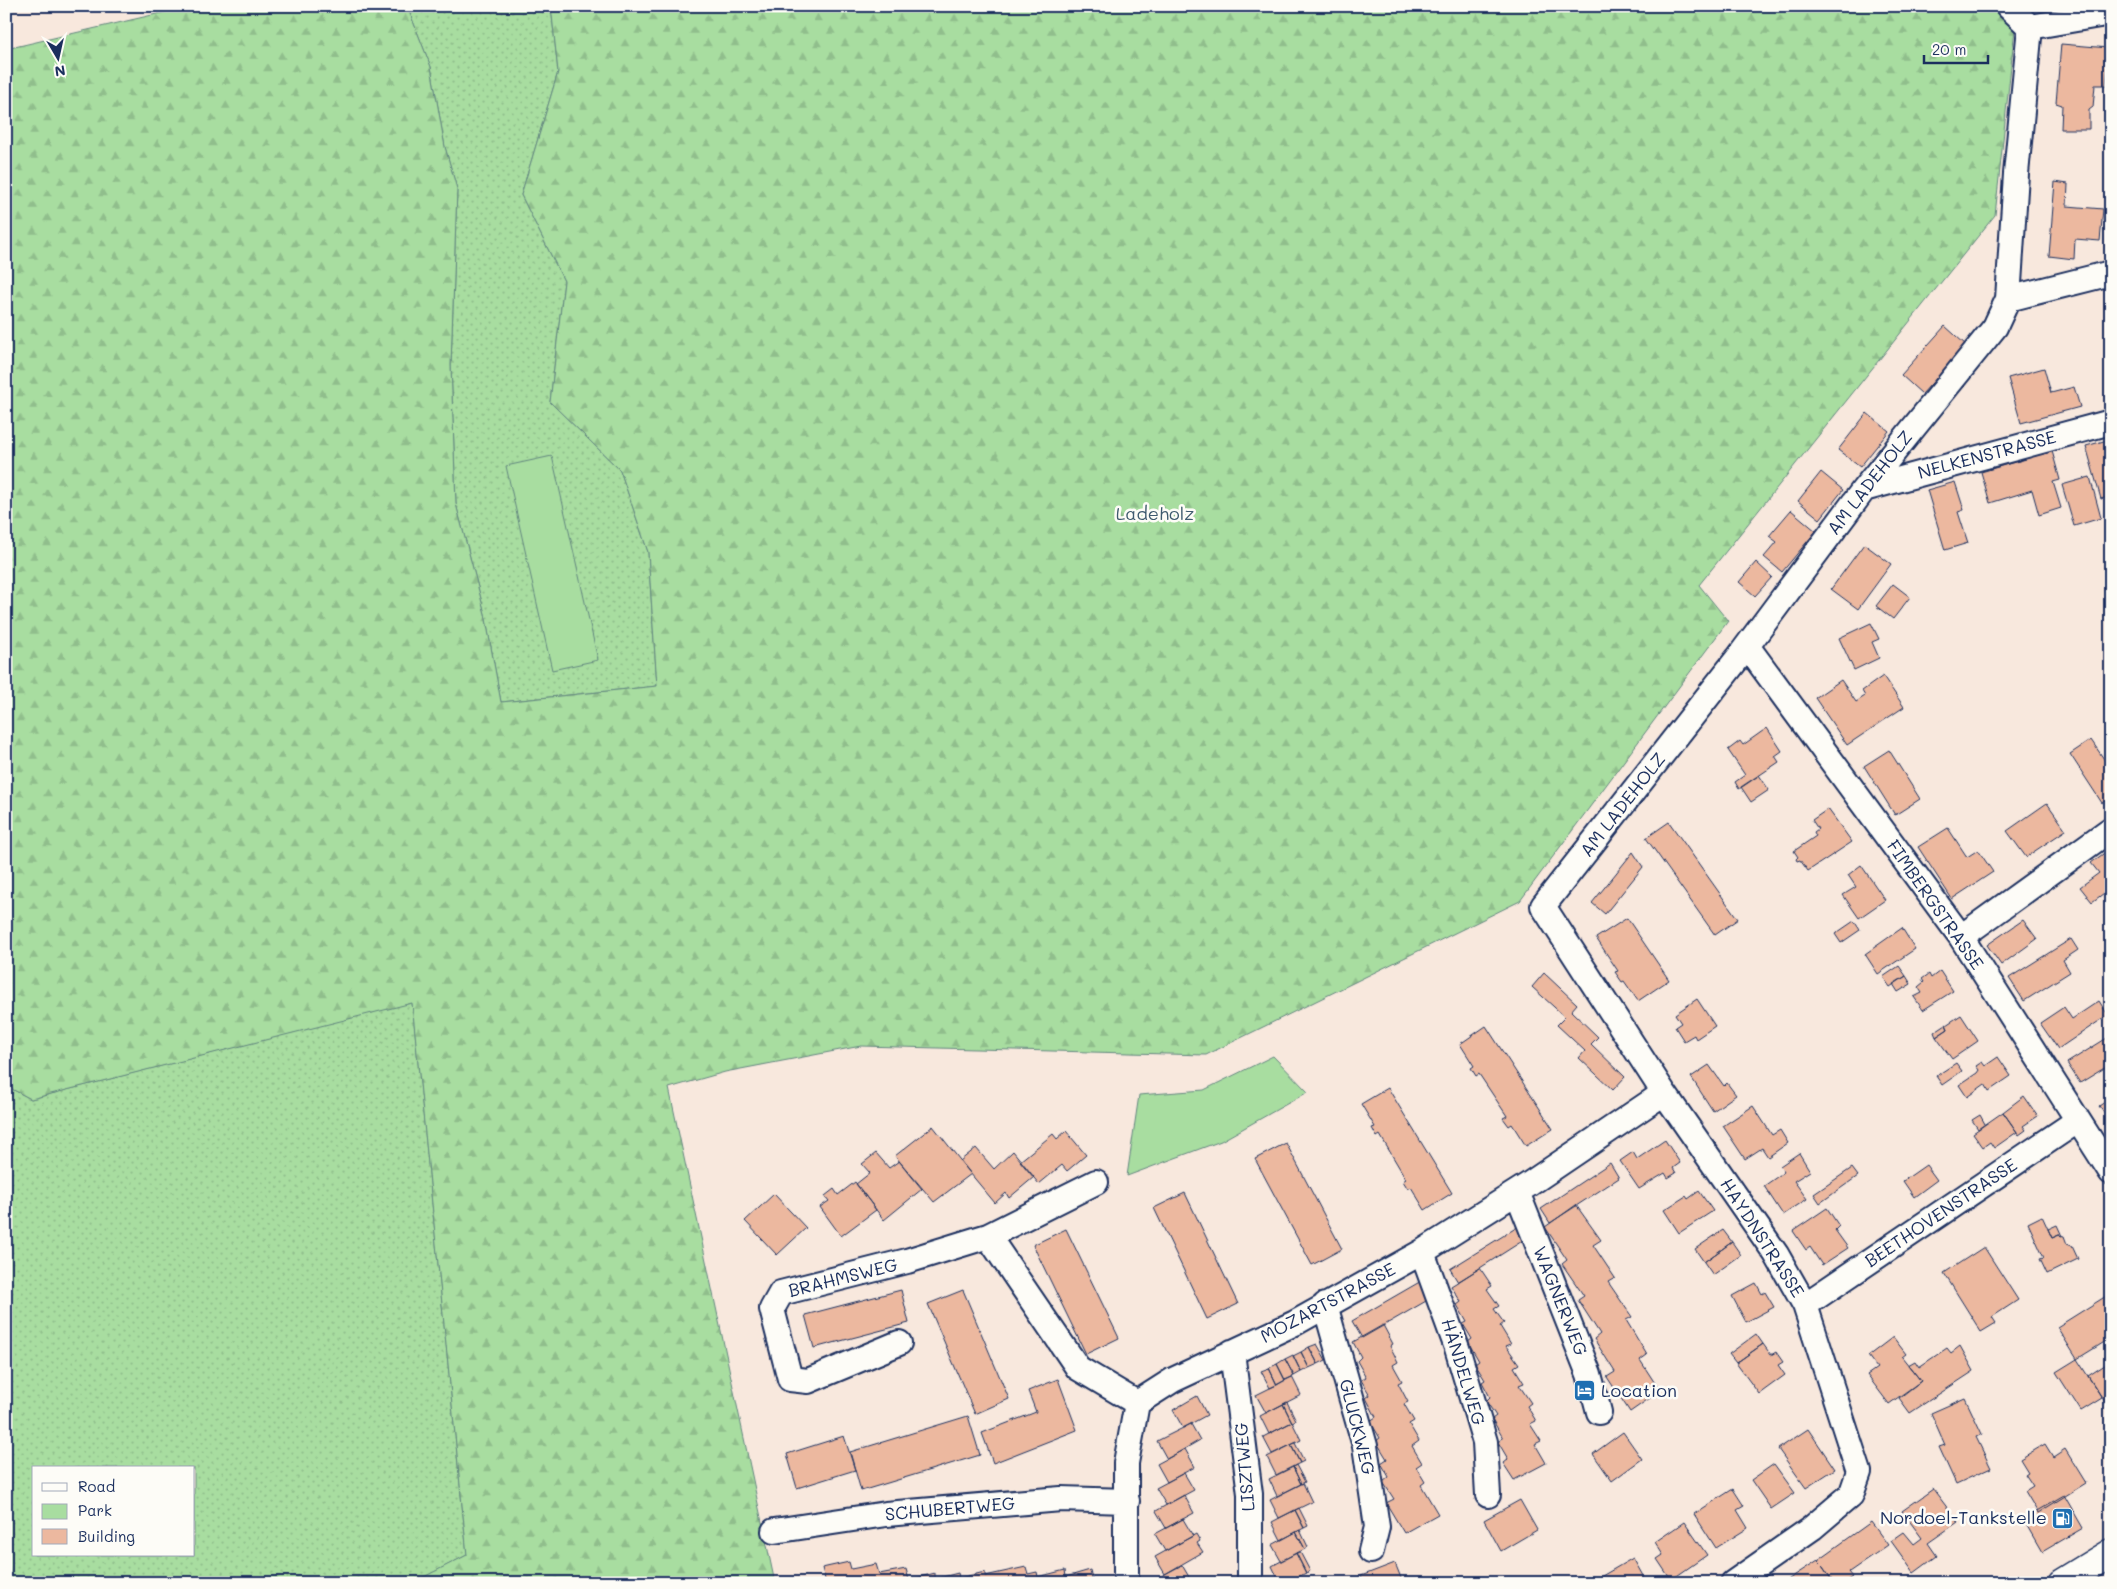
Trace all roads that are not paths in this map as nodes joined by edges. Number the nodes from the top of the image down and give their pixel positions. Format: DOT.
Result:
graph roads {
  1 [pos="2008,6"];
  2 [pos="2111,13"];
  3 [pos="2030,27"];
  4 [pos="2111,272"];
  5 [pos="2008,299"];
  6 [pos="2111,422"];
  7 [pos="1864,489"];
  8 [pos="1747,646"];
  9 [pos="2111,830"];
  10 [pos="1543,906"];
  11 [pos="1961,937"];
  12 [pos="1664,1093"];
  13 [pos="2077,1121"];
  14 [pos="2111,1172"];
  15 [pos="1096,1182"];
  16 [pos="1517,1192"];
  17 [pos="988,1236"];
  18 [pos="1422,1252"];
  19 [pos="1325,1305"];
  20 [pos="1805,1305"];
  21 [pos="899,1342"];
  22 [pos="1232,1352"];
  23 [pos="1137,1403"];
  24 [pos="1599,1412"];
  25 [pos="1488,1495"];
  26 [pos="1127,1501"];
  27 [pos="774,1531"];
  28 [pos="1371,1551"];
  29 [pos="2111,1553"];
  30 [pos="1126,1583"];
  31 [pos="1250,1583"];
  32 [pos="1733,1583"];
  33 [pos="2062,1583"];
  1 -- 3 [label="street"];
  2 -- 3 [label="street"];
  3 -- 5 [label="street, AM LADEHOLZ"];
  4 -- 5 [label="street"];
  5 -- 7 [label="street, AM LADEHOLZ"];
  6 -- 7 [label="street, NELKENSTRASSE"];
  7 -- 8 [label="street, AM LADEHOLZ"];
  8 -- 10 [label="street, AM LADEHOLZ"];
  8 -- 11 [label="street, FIMBERGSTRASSE"];
  9 -- 11 [label="street"];
  10 -- 12 [label="street, HAYDNSTRASSE"];
  11 -- 13 [label="street, FIMBERGSTRASSE"];
  12 -- 16 [label="street, MOZARTSTRASSE"];
  12 -- 20 [label="street, HAYDNSTRASSE"];
  13 -- 14 [label="street, FIMBERGSTRASSE"];
  13 -- 20 [label="street, BEETHOVENSTRASSE"];
  15 -- 17 [label="street, BRAHMSWEG"];
  16 -- 18 [label="street, MOZARTSTRASSE"];
  16 -- 24 [label="street, WAGNERWEG"];
  17 -- 21 [label="street, BRAHMSWEG"];
  17 -- 23 [label="street"];
  18 -- 19 [label="street, MOZARTSTRASSE"];
  18 -- 25 [label="street, HÄNDELWEG"];
  19 -- 22 [label="street, MOZARTSTRASSE"];
  19 -- 28 [label="street, GLUCKWEG"];
  20 -- 32 [label="street, HAYDNSTRASSE"];
  22 -- 23 [label="street, MOZARTSTRASSE"];
  22 -- 31 [label="street, LISZTWEG"];
  23 -- 26 [label="street"];
  26 -- 27 [label="street, SCHUBERTWEG"];
  26 -- 30 [label="street"];
  29 -- 33 [label="main road"];
}
